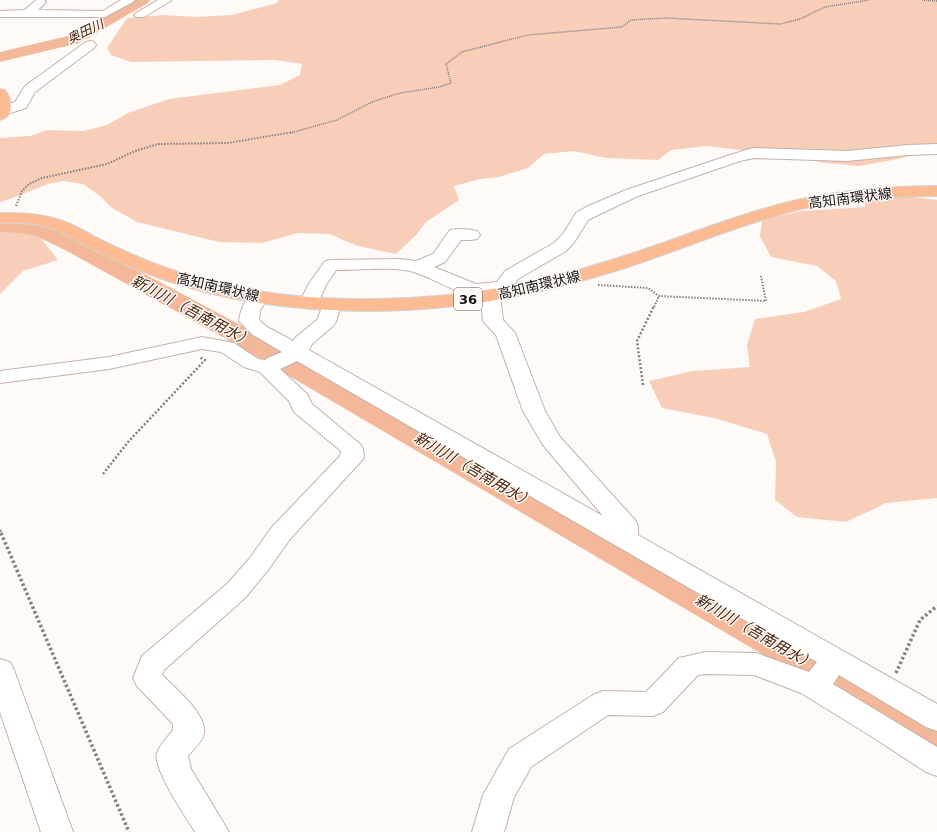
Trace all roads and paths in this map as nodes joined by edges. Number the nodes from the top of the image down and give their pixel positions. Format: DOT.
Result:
graph roads {
  1 [pos="42,0"];
  2 [pos="129,0"];
  3 [pos="166,0"];
  4 [pos="869,0"];
  5 [pos="922,0"];
  6 [pos="937,1"];
  7 [pos="28,13"];
  8 [pos="0,14"];
  9 [pos="140,15"];
  10 [pos="90,45"];
  11 [pos="0,93"];
  12 [pos="2,113"];
  13 [pos="937,149"];
  14 [pos="937,191"];
  15 [pos="6,218"];
  16 [pos="471,235"];
  17 [pos="418,267"];
  18 [pos="762,276"];
  19 [pos="597,285"];
  20 [pos="489,293"];
  21 [pos="659,296"];
  22 [pos="260,297"];
  23 [pos="310,302"];
  24 [pos="329,311"];
  25 [pos="181,347"];
  26 [pos="283,360"];
  27 [pos="0,377"];
  28 [pos="642,385"];
  29 [pos="103,474"];
  30 [pos="0,530"];
  31 [pos="624,539"];
  32 [pos="937,606"];
  33 [pos="0,670"];
  34 [pos="824,672"];
  35 [pos="889,690"];
  36 [pos="937,719"];
  37 [pos="937,763"];
  38 [pos="57,832"];
  39 [pos="129,832"];
  40 [pos="213,832"];
  41 [pos="488,832"];
  1 -- 7 [label="street"];
  2 -- 7 [label="street"];
  3 -- 9 [label="street"];
  4 -- 15 [label="path"];
  5 -- 6 [label="path"];
  7 -- 8 [label="street"];
  10 -- 12 [label="street"];
  11 -- 12 [label="main road"];
  13 -- 20 [label="street"];
  14 -- 20 [label="main road, 高知南環状線 / 36"];
  15 -- 22 [label="main road, 高知南環状線 / 36"];
  16 -- 17 [label="street"];
  17 -- 20 [label="street"];
  17 -- 23 [label="street"];
  18 -- 21 [label="path"];
  19 -- 21 [label="path"];
  20 -- 23 [label="main road, 高知南環状線 / 36"];
  20 -- 31 [label="street"];
  21 -- 28 [label="path"];
  22 -- 23 [label="main road, 高知南環状線 / 36"];
  22 -- 26 [label="street"];
  24 -- 26 [label="street"];
  25 -- 26 [label="street"];
  25 -- 27 [label="street"];
  25 -- 29 [label="path"];
  26 -- 31 [label="street"];
  26 -- 40 [label="street"];
  30 -- 39 [label="path"];
  31 -- 34 [label="street"];
  32 -- 35 [label="path"];
  33 -- 38 [label="street"];
  34 -- 35 [label="street"];
  34 -- 37 [label="street"];
  34 -- 41 [label="street"];
  35 -- 36 [label="street"];
}
